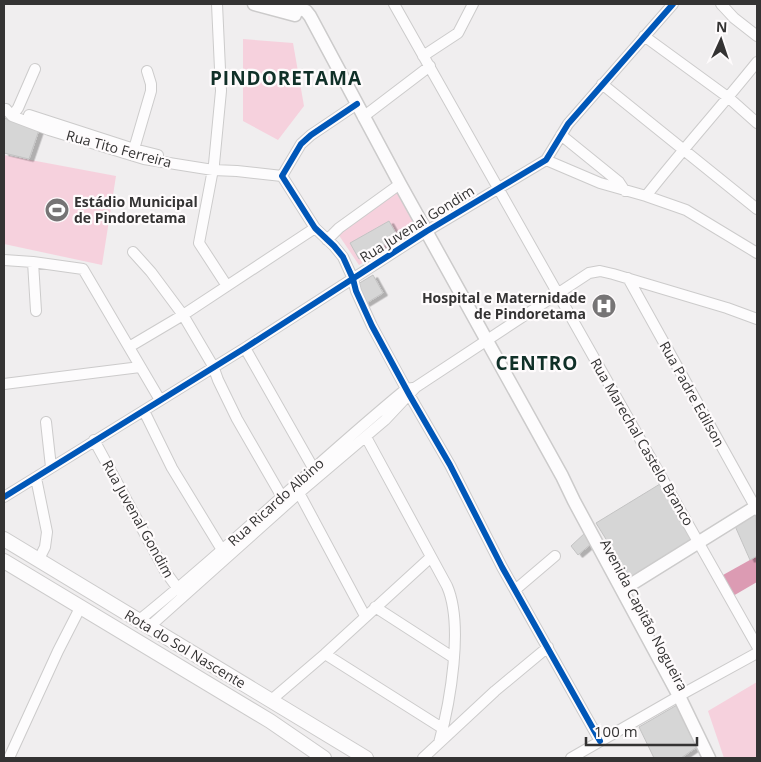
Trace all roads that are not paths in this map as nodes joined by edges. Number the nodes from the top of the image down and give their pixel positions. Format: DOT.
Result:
graph roads {
  1 [pos="217,4"];
  2 [pos="254,4"];
  3 [pos="285,4"];
  4 [pos="394,4"];
  5 [pos="473,4"];
  6 [pos="673,4"];
  7 [pos="721,4"];
  8 [pos="307,11"];
  9 [pos="644,36"];
  10 [pos="757,36"];
  11 [pos="423,56"];
  12 [pos="757,62"];
  13 [pos="430,66"];
  14 [pos="35,69"];
  15 [pos="147,71"];
  16 [pos="602,84"];
  17 [pos="728,98"];
  18 [pos="357,104"];
  19 [pos="9,111"];
  20 [pos="364,117"];
  21 [pos="757,124"];
  22 [pos="561,134"];
  23 [pos="683,148"];
  24 [pos="134,149"];
  25 [pos="546,160"];
  26 [pos="214,167"];
  27 [pos="282,176"];
  28 [pos="400,184"];
  29 [pos="499,189"];
  30 [pos="625,191"];
  31 [pos="646,196"];
  32 [pos="757,208"];
  33 [pos="315,228"];
  34 [pos="427,231"];
  35 [pos="327,240"];
  36 [pos="133,252"];
  37 [pos="757,253"];
  38 [pos="4,260"];
  39 [pos="33,262"];
  40 [pos="628,278"];
  41 [pos="353,279"];
  42 [pos="227,286"];
  43 [pos="558,294"];
  44 [pos="36,311"];
  45 [pos="183,315"];
  46 [pos="757,319"];
  47 [pos="488,341"];
  48 [pos="129,347"];
  49 [pos="245,348"];
  50 [pos="213,366"];
  51 [pos="140,367"];
  52 [pos="4,384"];
  53 [pos="411,391"];
  54 [pos="160,400"];
  55 [pos="144,411"];
  56 [pos="46,422"];
  57 [pos="366,437"];
  58 [pos="94,440"];
  59 [pos="51,467"];
  60 [pos="316,473"];
  61 [pos="36,478"];
  62 [pos="297,489"];
  63 [pos="4,497"];
  64 [pos="282,497"];
  65 [pos="757,508"];
  66 [pos="258,524"];
  67 [pos="4,539"];
  68 [pos="699,542"];
  69 [pos="222,550"];
  70 [pos="431,556"];
  71 [pos="554,556"];
  72 [pos="4,561"];
  73 [pos="38,561"];
  74 [pos="625,588"];
  75 [pos="515,590"];
  76 [pos="181,593"];
  77 [pos="375,607"];
  78 [pos="80,608"];
  79 [pos="364,616"];
  80 [pos="143,624"];
  81 [pos="757,646"];
  82 [pos="548,647"];
  83 [pos="757,653"];
  84 [pos="325,654"];
  85 [pos="454,658"];
  86 [pos="682,694"];
  87 [pos="270,701"];
  88 [pos="442,728"];
  89 [pos="600,742"];
  90 [pos="438,743"];
  91 [pos="9,758"];
  92 [pos="324,758"];
  93 [pos="366,758"];
  94 [pos="423,758"];
  95 [pos="571,758"];
  96 [pos="709,758"];
  97 [pos="718,758"];
  1 -- 26 [label="street"];
  2 -- 8 [label="main road"];
  3 -- 8 [label="main road"];
  4 -- 11 [label="street, Rua Marechal Castelo Branco"];
  5 -- 11 [label="street"];
  6 -- 9 [label="street, Rua Juvenal Gondim"];
  7 -- 10 [label="street"];
  8 -- 18 [label="main road, Avenida Capitão Nogueira"];
  9 -- 16 [label="street, Rua Juvenal Gondim"];
  9 -- 17 [label="street"];
  11 -- 13 [label="street, Rua Marechal Castelo Branco"];
  12 -- 17 [label="street"];
  13 -- 20 [label="street"];
  13 -- 29 [label="street, Rua Marechal Castelo Branco"];
  14 -- 19 [label="street"];
  15 -- 24 [label="street"];
  16 -- 22 [label="street, Rua Juvenal Gondim"];
  16 -- 23 [label="street"];
  17 -- 21 [label="street"];
  17 -- 23 [label="street"];
  18 -- 20 [label="main road, Avenida Capitão Nogueira"];
  18 -- 27 [label="street"];
  19 -- 24 [label="street, Rua Tito Ferreira"];
  19 -- 26 [label="street, Rua Tito Ferreira"];
  20 -- 28 [label="main road, Avenida Capitão Nogueira"];
  22 -- 25 [label="street, Rua Juvenal Gondim"];
  22 -- 30 [label="street"];
  23 -- 31 [label="street"];
  23 -- 32 [label="street"];
  24 -- 26 [label="street, Rua Tito Ferreira"];
  25 -- 29 [label="street, Rua Juvenal Gondim"];
  25 -- 30 [label="street"];
  26 -- 27 [label="street, Rua Tito Ferreira"];
  26 -- 42 [label="street"];
  27 -- 33 [label="street"];
  28 -- 34 [label="main road, Avenida Capitão Nogueira"];
  28 -- 35 [label="street"];
  29 -- 34 [label="street, Rua Juvenal Gondim"];
  29 -- 43 [label="street, Rua Marechal Castelo Branco"];
  30 -- 31 [label="street"];
  31 -- 37 [label="street"];
  33 -- 35 [label="street"];
  33 -- 42 [label="street"];
  34 -- 41 [label="street, Rua Juvenal Gondim"];
  34 -- 47 [label="main road, Avenida Capitão Nogueira"];
  35 -- 41 [label="street"];
  36 -- 45 [label="street"];
  38 -- 39 [label="street"];
  39 -- 44 [label="street"];
  39 -- 48 [label="street"];
  40 -- 43 [label="street, Rua Ricardo Albino"];
  40 -- 46 [label="street"];
  40 -- 65 [label="street, Rua Padre Edilson"];
  41 -- 49 [label="street, Rua Juvenal Gondim"];
  41 -- 53 [label="street"];
  42 -- 45 [label="street"];
  43 -- 47 [label="street, Rua Ricardo Albino"];
  43 -- 68 [label="street, Rua Marechal Castelo Branco"];
  45 -- 48 [label="street"];
  45 -- 50 [label="street"];
  47 -- 53 [label="street, Rua Ricardo Albino"];
  47 -- 74 [label="main road, Avenida Capitão Nogueira"];
  48 -- 51 [label="street"];
  49 -- 50 [label="street, Rua Juvenal Gondim"];
  49 -- 60 [label="street"];
  50 -- 54 [label="street, Rua Juvenal Gondim"];
  50 -- 64 [label="street"];
  51 -- 52 [label="street"];
  51 -- 54 [label="street"];
  53 -- 57 [label="street, Rua Ricardo Albino"];
  53 -- 60 [label="street, Rua Ricardo Albino"];
  53 -- 75 [label="street"];
  54 -- 55 [label="street, Rua Juvenal Gondim"];
  55 -- 58 [label="street, Rua Juvenal Gondim"];
  55 -- 69 [label="street"];
  56 -- 59 [label="street"];
  57 -- 60 [label="street, Rua Ricardo Albino"];
  57 -- 70 [label="street"];
  58 -- 59 [label="street, Rua Juvenal Gondim"];
  58 -- 76 [label="street, Rua Juvenal Gondim"];
  59 -- 61 [label="street, Rua Juvenal Gondim"];
  60 -- 62 [label="street, Rua Ricardo Albino"];
  61 -- 63 [label="street, Rua Juvenal Gondim"];
  61 -- 73 [label="street"];
  62 -- 64 [label="street, Rua Ricardo Albino"];
  62 -- 66 [label="street, Rua Ricardo Albino"];
  62 -- 79 [label="street"];
  64 -- 66 [label="street, Rua Ricardo Albino"];
  65 -- 68 [label="main road"];
  66 -- 69 [label="street, Rua Ricardo Albino"];
  66 -- 76 [label="street, Rua Ricardo Albino"];
  67 -- 73 [label="highway, Rota do Sol Nascente"];
  68 -- 74 [label="main road"];
  68 -- 81 [label="street, Rua Marechal Castelo Branco"];
  69 -- 76 [label="street, Rua Ricardo Albino"];
  70 -- 77 [label="street"];
  70 -- 85 [label="street"];
  71 -- 75 [label="street"];
  72 -- 78 [label="highway, Rota do Sol Nascente"];
  73 -- 80 [label="highway, Rota do Sol Nascente"];
  74 -- 86 [label="main road, Avenida Capitão Nogueira"];
  75 -- 82 [label="street"];
  76 -- 80 [label="street, Rua Ricardo Albino"];
  77 -- 79 [label="street"];
  77 -- 85 [label="street"];
  78 -- 91 [label="street"];
  78 -- 92 [label="highway, Rota do Sol Nascente"];
  79 -- 84 [label="street"];
  80 -- 87 [label="highway, Rota do Sol Nascente"];
  82 -- 89 [label="street"];
  82 -- 90 [label="street"];
  83 -- 86 [label="street"];
  84 -- 87 [label="street"];
  84 -- 88 [label="street"];
  85 -- 88 [label="street"];
  86 -- 89 [label="street"];
  86 -- 96 [label="main road, Avenida Capitão Nogueira"];
  86 -- 97 [label="main road, Avenida Capitão Nogueira"];
  87 -- 93 [label="highway, Rota do Sol Nascente"];
  88 -- 90 [label="street"];
  89 -- 95 [label="street"];
  90 -- 94 [label="street"];
}
